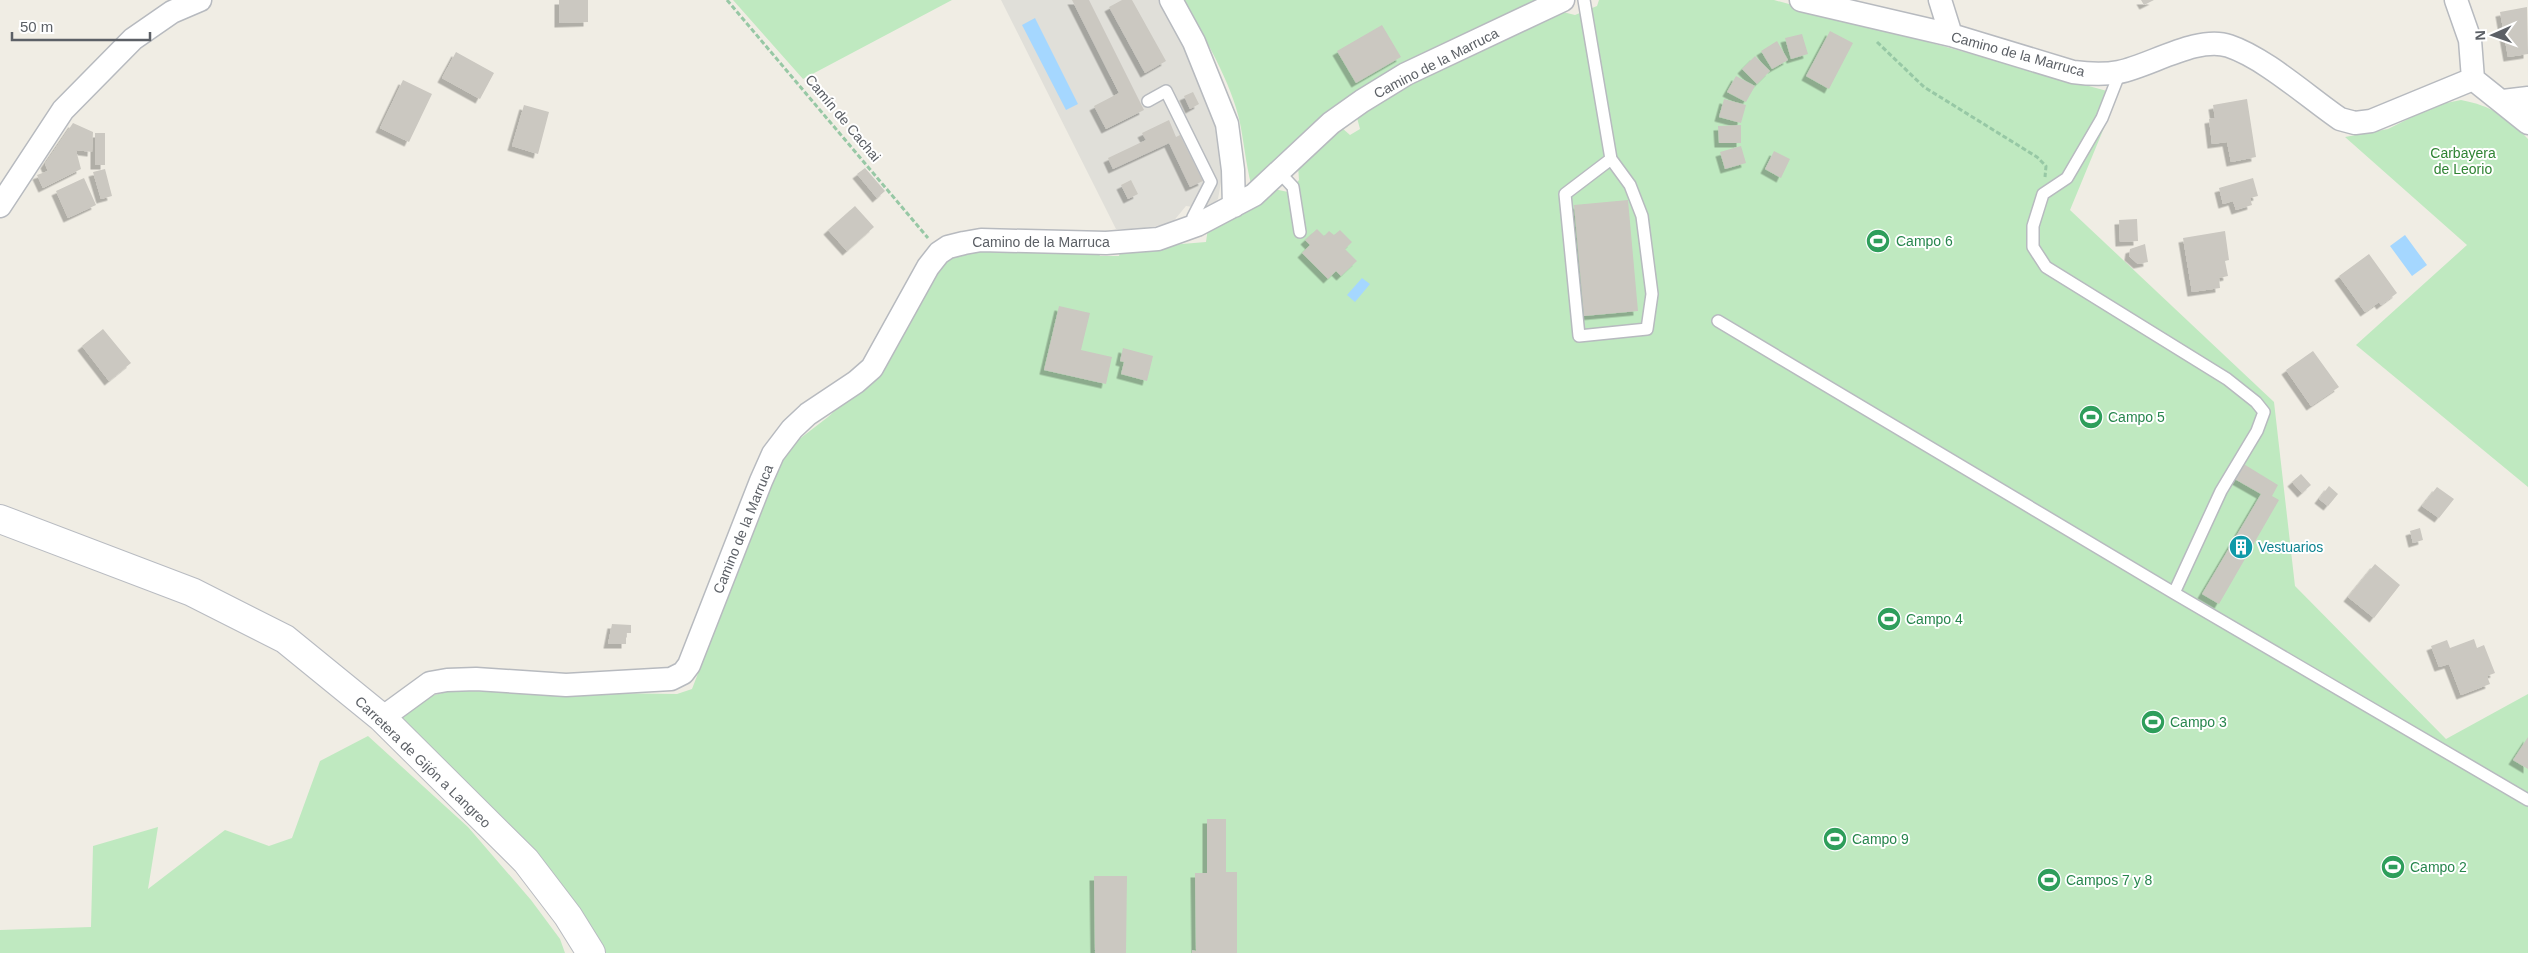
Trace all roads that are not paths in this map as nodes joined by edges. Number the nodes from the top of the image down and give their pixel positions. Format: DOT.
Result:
graph roads {
  1 [pos="200,0"];
  2 [pos="1171,0"];
  3 [pos="1563,0"];
  4 [pos="1584,0"];
  5 [pos="1801,0"];
  6 [pos="1940,0"];
  7 [pos="2456,0"];
  8 [pos="1951,35"];
  9 [pos="2120,72"];
  10 [pos="2473,79"];
  11 [pos="2528,98"];
  12 [pos="1148,101"];
  13 [pos="2503,102"];
  14 [pos="2528,123"];
  15 [pos="1611,159"];
  16 [pos="1279,172"];
  17 [pos="0,206"];
  18 [pos="1234,206"];
  19 [pos="1197,225"];
  20 [pos="1300,232"];
  21 [pos="1718,321"];
  22 [pos="0,519"];
  23 [pos="2174,593"];
  24 [pos="382,718"];
  25 [pos="2528,800"];
  26 [pos="591,953"];
  1 -- 17 [label="street"];
  2 -- 18 [label="street"];
  3 -- 16 [label="street, Camino de la Marruca"];
  4 -- 15 [label="lane"];
  5 -- 8 [label="street, Camino de la Marruca"];
  6 -- 8 [label="street"];
  7 -- 10 [label="street"];
  8 -- 9 [label="street, Camino de la Marruca"];
  9 -- 10 [label="street, Camino de la Marruca"];
  9 -- 23 [label="lane"];
  10 -- 13 [label="street"];
  11 -- 13 [label="street"];
  12 -- 19 [label="lane"];
  13 -- 14 [label="street"];
  15 -- 15 [label="lane"];
  16 -- 18 [label="street, Camino de la Marruca"];
  16 -- 20 [label="lane"];
  18 -- 19 [label="street, Camino de la Marruca"];
  19 -- 24 [label="street, Camino de la Marruca"];
  21 -- 23 [label="lane"];
  22 -- 24 [label="street, Carretera de Gijón a Langreo"];
  23 -- 25 [label="lane"];
  24 -- 26 [label="street, Carretera de Gijón a Langreo"];
}
